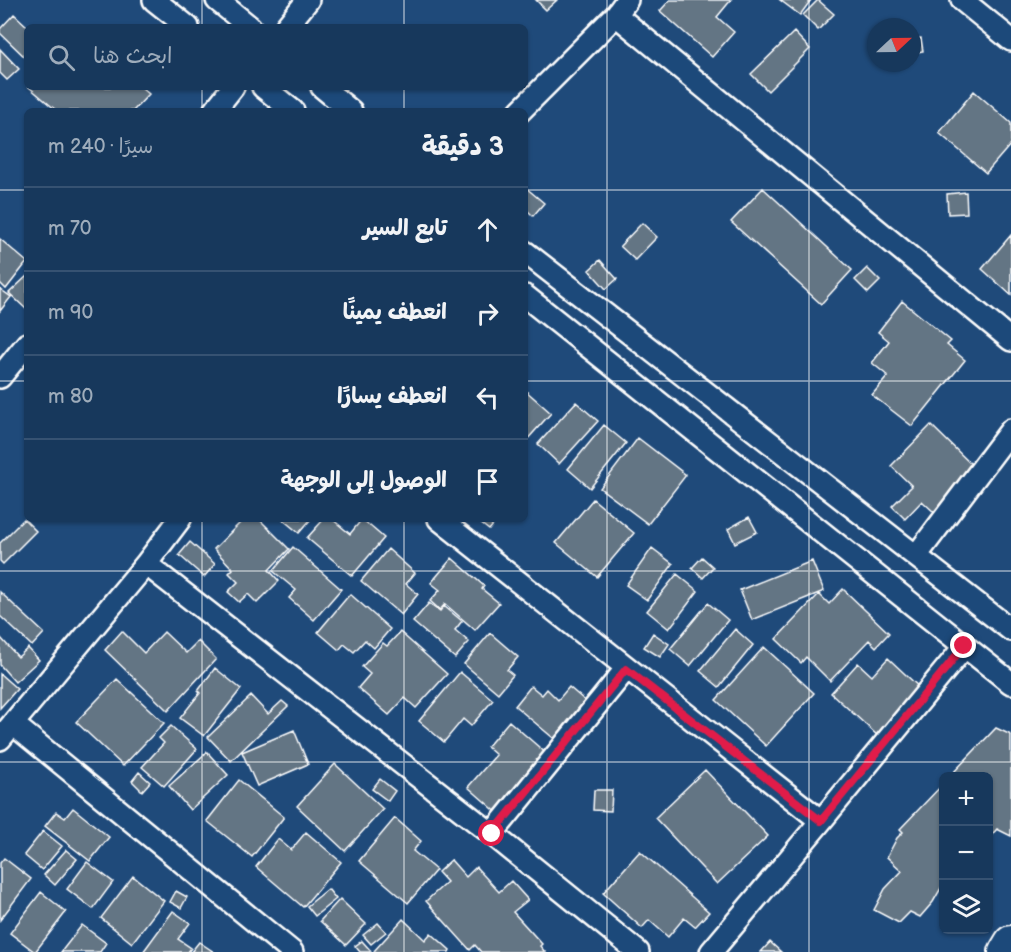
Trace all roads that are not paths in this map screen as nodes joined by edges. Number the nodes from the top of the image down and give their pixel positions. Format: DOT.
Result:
graph roads {
  1 [pos="154,0"];
  2 [pos="217,0"];
  3 [pos="308,0"];
  4 [pos="962,0"];
  5 [pos="622,8"];
  6 [pos="184,24"];
  7 [pos="246,24"];
  8 [pos="288,24"];
  9 [pos="1010,36"];
  10 [pos="231,90"];
  11 [pos="267,90"];
  12 [pos="326,90"];
  13 [pos="216,108"];
  14 [pos="289,108"];
  15 [pos="347,108"];
  16 [pos="523,108"];
  17 [pos="528,254"];
  18 [pos="528,298"];
  19 [pos="1011,340"];
  20 [pos="24,348"];
  21 [pos="0,377"];
  22 [pos="1011,430"];
  23 [pos="178,522"];
  24 [pos="443,522"];
  25 [pos="916,556"];
  26 [pos="146,564"];
  27 [pos="1011,630"];
  28 [pos="964,646"];
  29 [pos="626,669"];
  30 [pos="1011,682"];
  31 [pos="6,732"];
  32 [pos="821,821"];
  33 [pos="492,834"];
  34 [pos="1011,942"];
  35 [pos="292,952"];
  36 [pos="638,952"];
  37 [pos="711,952"];
  38 [pos="1005,952"];
  1 -- 6 [label="street"];
  2 -- 7 [label="street"];
  3 -- 8 [label="street"];
  4 -- 9 [label="street"];
  5 -- 16 [label="street"];
  5 -- 19 [label="street"];
  10 -- 13 [label="street"];
  11 -- 14 [label="street"];
  12 -- 15 [label="street"];
  17 -- 25 [label="street"];
  18 -- 28 [label="street"];
  20 -- 21 [label="street"];
  22 -- 25 [label="street"];
  23 -- 26 [label="street"];
  24 -- 29 [label="street"];
  25 -- 27 [label="street"];
  26 -- 31 [label="street"];
  26 -- 33 [label="street"];
  28 -- 30 [label="street"];
  28 -- 32 [label="street"];
  29 -- 32 [label="street"];
  29 -- 33 [label="street"];
  31 -- 35 [label="street"];
  32 -- 37 [label="street"];
  33 -- 36 [label="street"];
  34 -- 38 [label="main road"];
}
